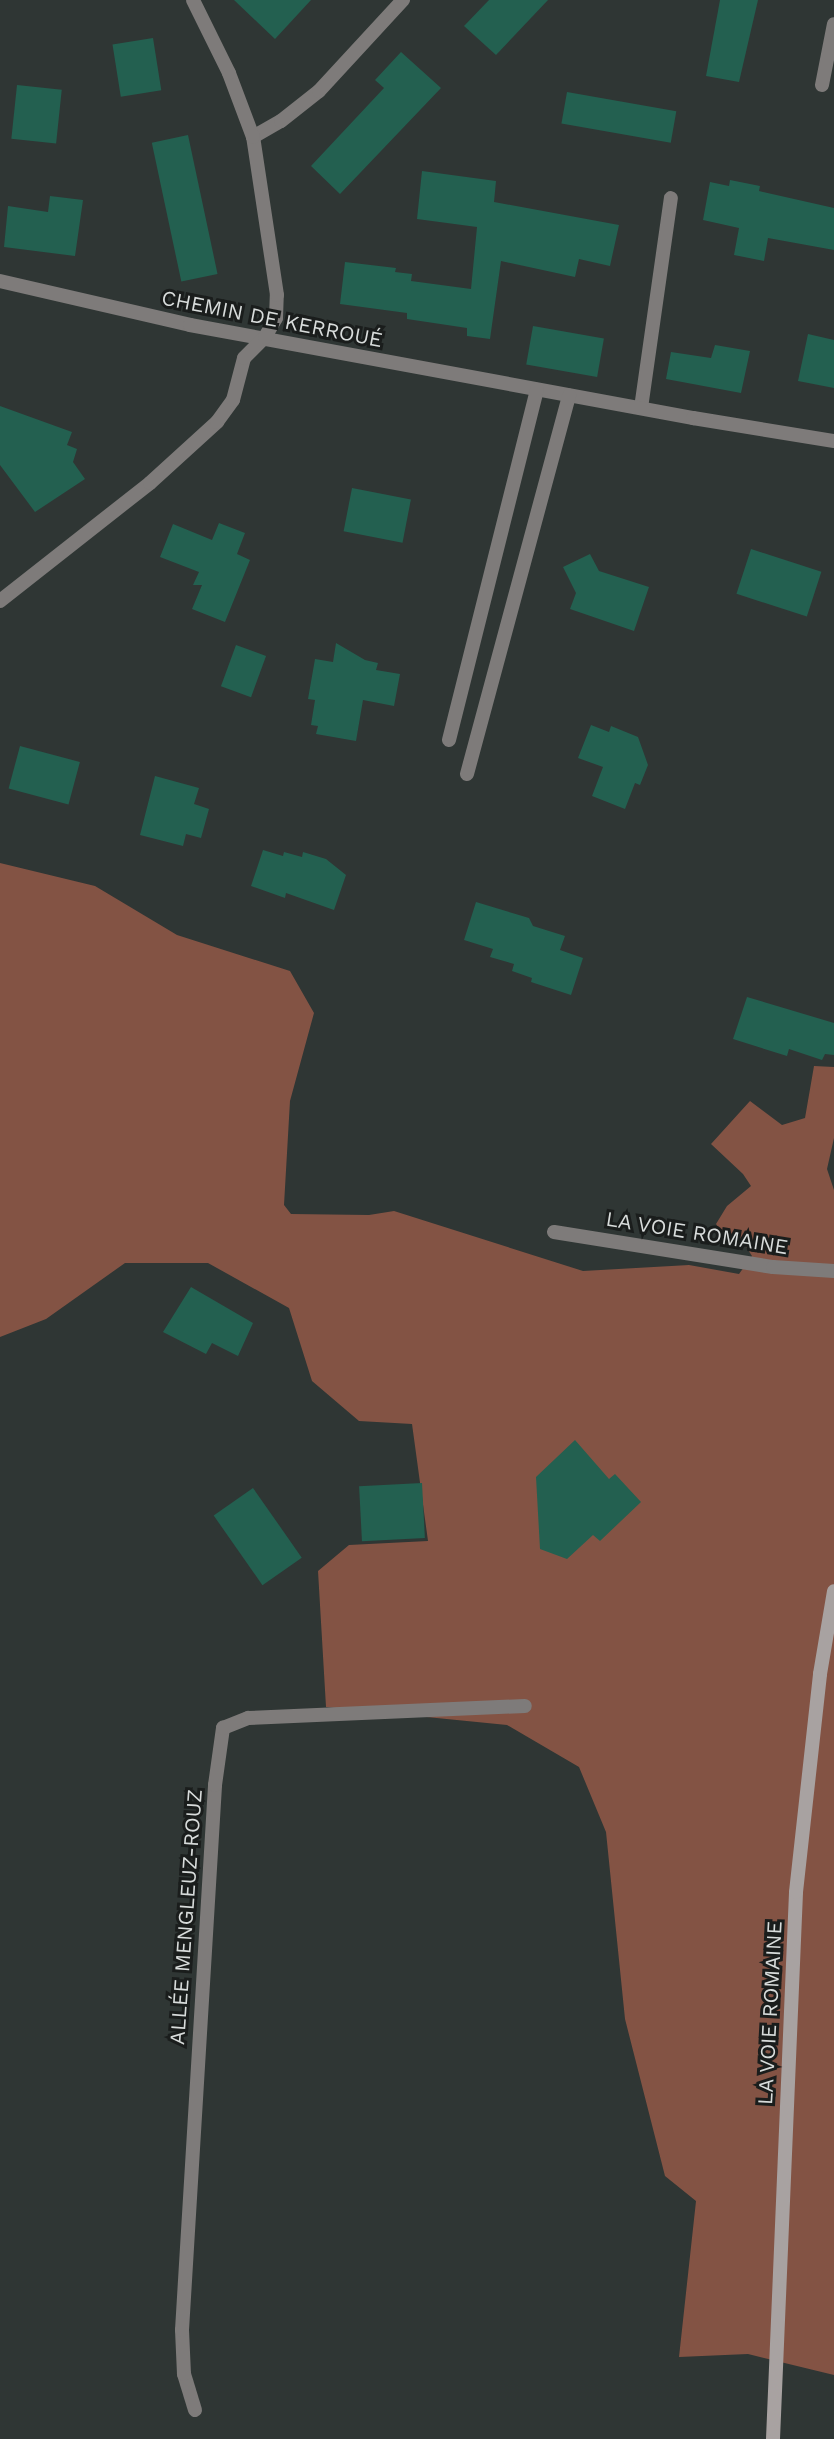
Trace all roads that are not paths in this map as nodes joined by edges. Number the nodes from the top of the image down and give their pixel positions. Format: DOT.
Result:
graph roads {
  1 [pos="193,0"];
  2 [pos="403,0"];
  3 [pos="834,24"];
  4 [pos="822,85"];
  5 [pos="253,137"];
  6 [pos="671,198"];
  7 [pos="0,281"];
  8 [pos="265,337"];
  9 [pos="537,390"];
  10 [pos="569,396"];
  11 [pos="641,408"];
  12 [pos="834,441"];
  13 [pos="0,601"];
  14 [pos="449,740"];
  15 [pos="467,775"];
  16 [pos="555,1232"];
  17 [pos="834,1270"];
  18 [pos="834,1591"];
  19 [pos="525,1706"];
  20 [pos="195,2410"];
  21 [pos="773,2439"];
  1 -- 5 [label="street"];
  2 -- 5 [label="street"];
  3 -- 4 [label="street"];
  5 -- 8 [label="street"];
  6 -- 11 [label="street"];
  7 -- 8 [label="street, CHEMIN DE KERROUÉ"];
  8 -- 9 [label="street, CHEMIN DE KERROUÉ"];
  8 -- 13 [label="street"];
  9 -- 10 [label="street, CHEMIN DE KERROUÉ"];
  9 -- 14 [label="street"];
  10 -- 11 [label="street, CHEMIN DE KERROUÉ"];
  10 -- 15 [label="street"];
  11 -- 12 [label="street, CHEMIN DE KERROUÉ"];
  16 -- 17 [label="street, LA VOIE ROMAINE"];
  18 -- 21 [label="street, LA VOIE ROMAINE"];
  19 -- 20 [label="street, ALLÉE MENGLEUZ-ROUZ"];
}
